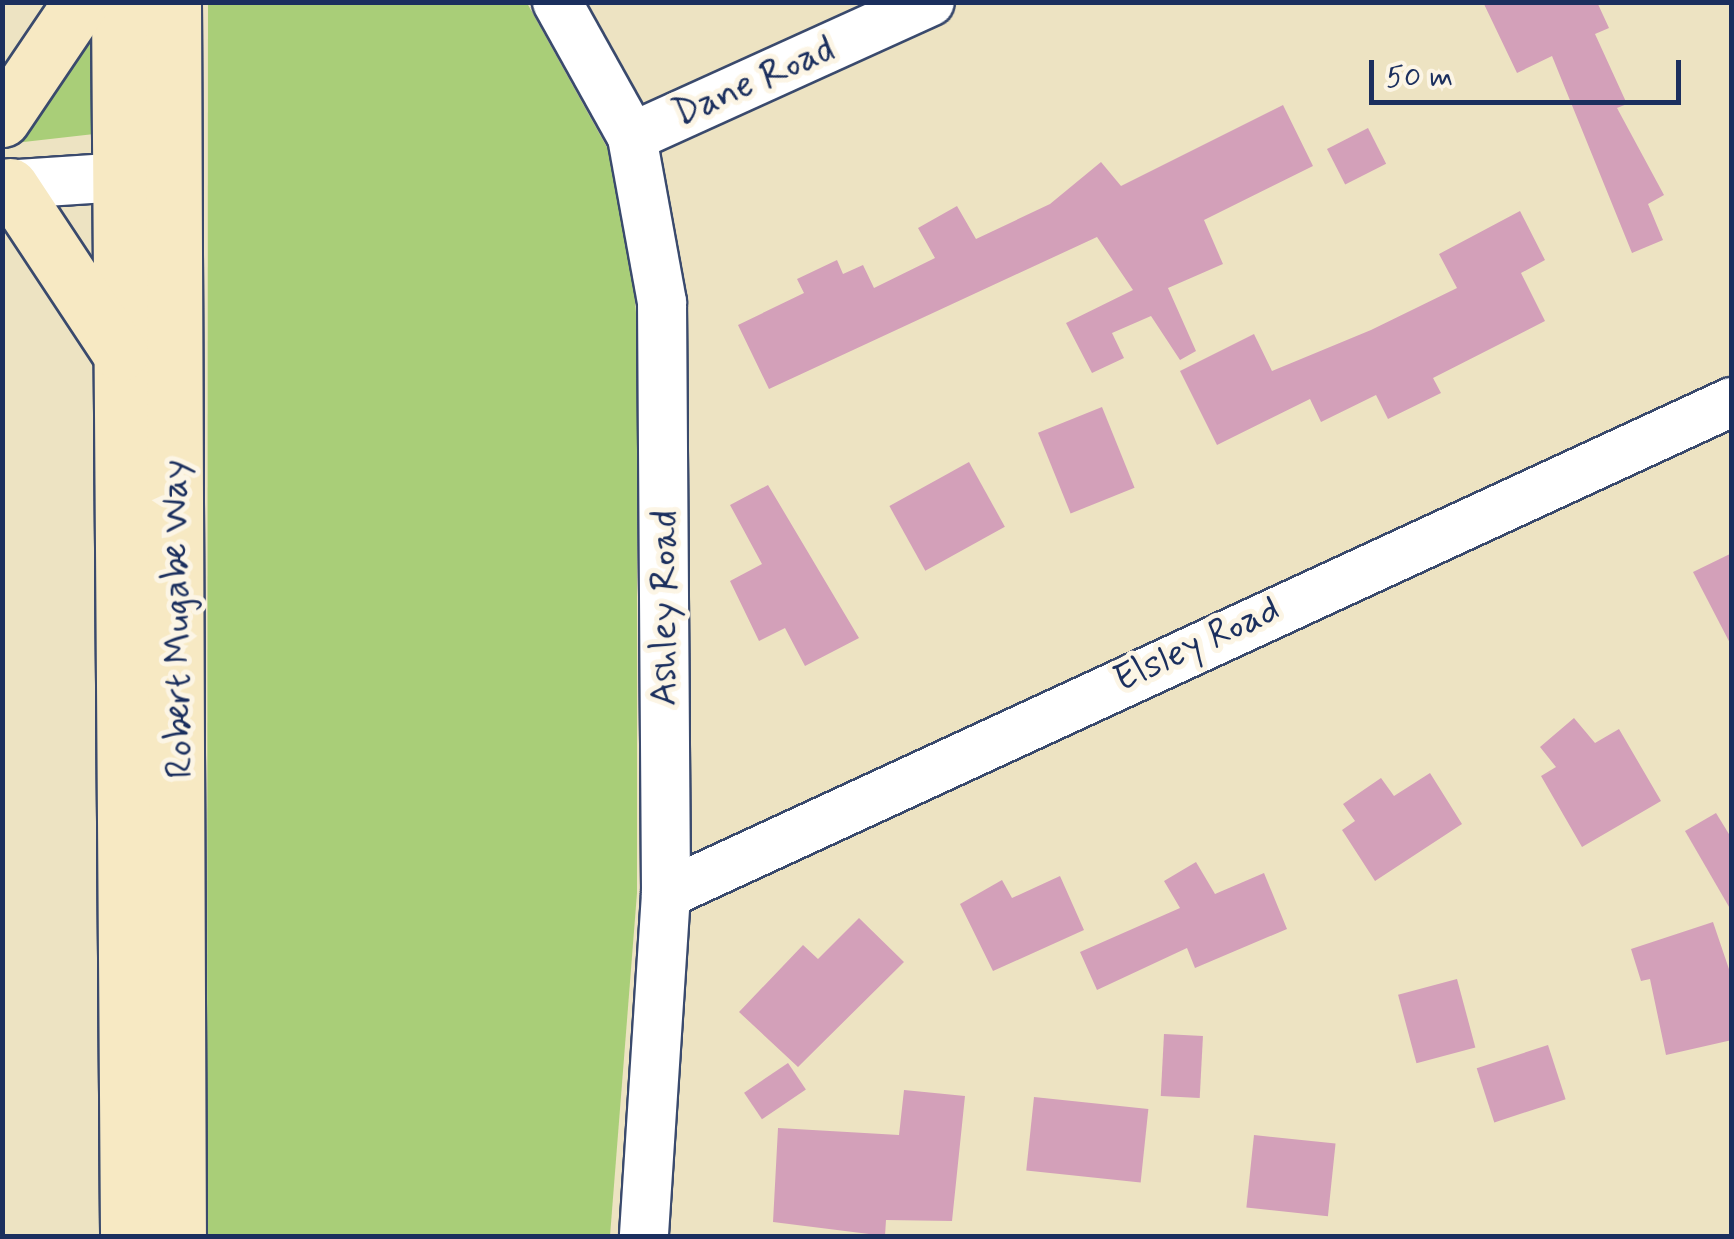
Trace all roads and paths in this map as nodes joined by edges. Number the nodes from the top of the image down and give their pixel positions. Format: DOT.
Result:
graph roads {
  1 [pos="81,2"];
  2 [pos="119,2"];
  3 [pos="556,2"];
  4 [pos="930,2"];
  5 [pos="174,23"];
  6 [pos="2,119"];
  7 [pos="632,137"];
  8 [pos="123,177"];
  9 [pos="6,186"];
  10 [pos="150,356"];
  11 [pos="1732,402"];
  12 [pos="666,894"];
  13 [pos="128,1236"];
  14 [pos="178,1236"];
  15 [pos="644,1236"];
  1 -- 6 [label="main road"];
  2 -- 8 [label="main road, Robert Mugabe Way"];
  3 -- 7 [label="street, Ashley Road"];
  4 -- 7 [label="street, Dane Road"];
  5 -- 8 [label="street"];
  5 -- 10 [label="main road, Robert Mugabe Way"];
  7 -- 12 [label="street, Ashley Road"];
  8 -- 9 [label="street"];
  8 -- 10 [label="main road, Robert Mugabe Way"];
  9 -- 10 [label="main road"];
  10 -- 13 [label="main road, Robert Mugabe Way"];
  10 -- 14 [label="main road, Robert Mugabe Way"];
  11 -- 12 [label="street, Elsley Road"];
  12 -- 15 [label="street, Ashley Road"];
}
